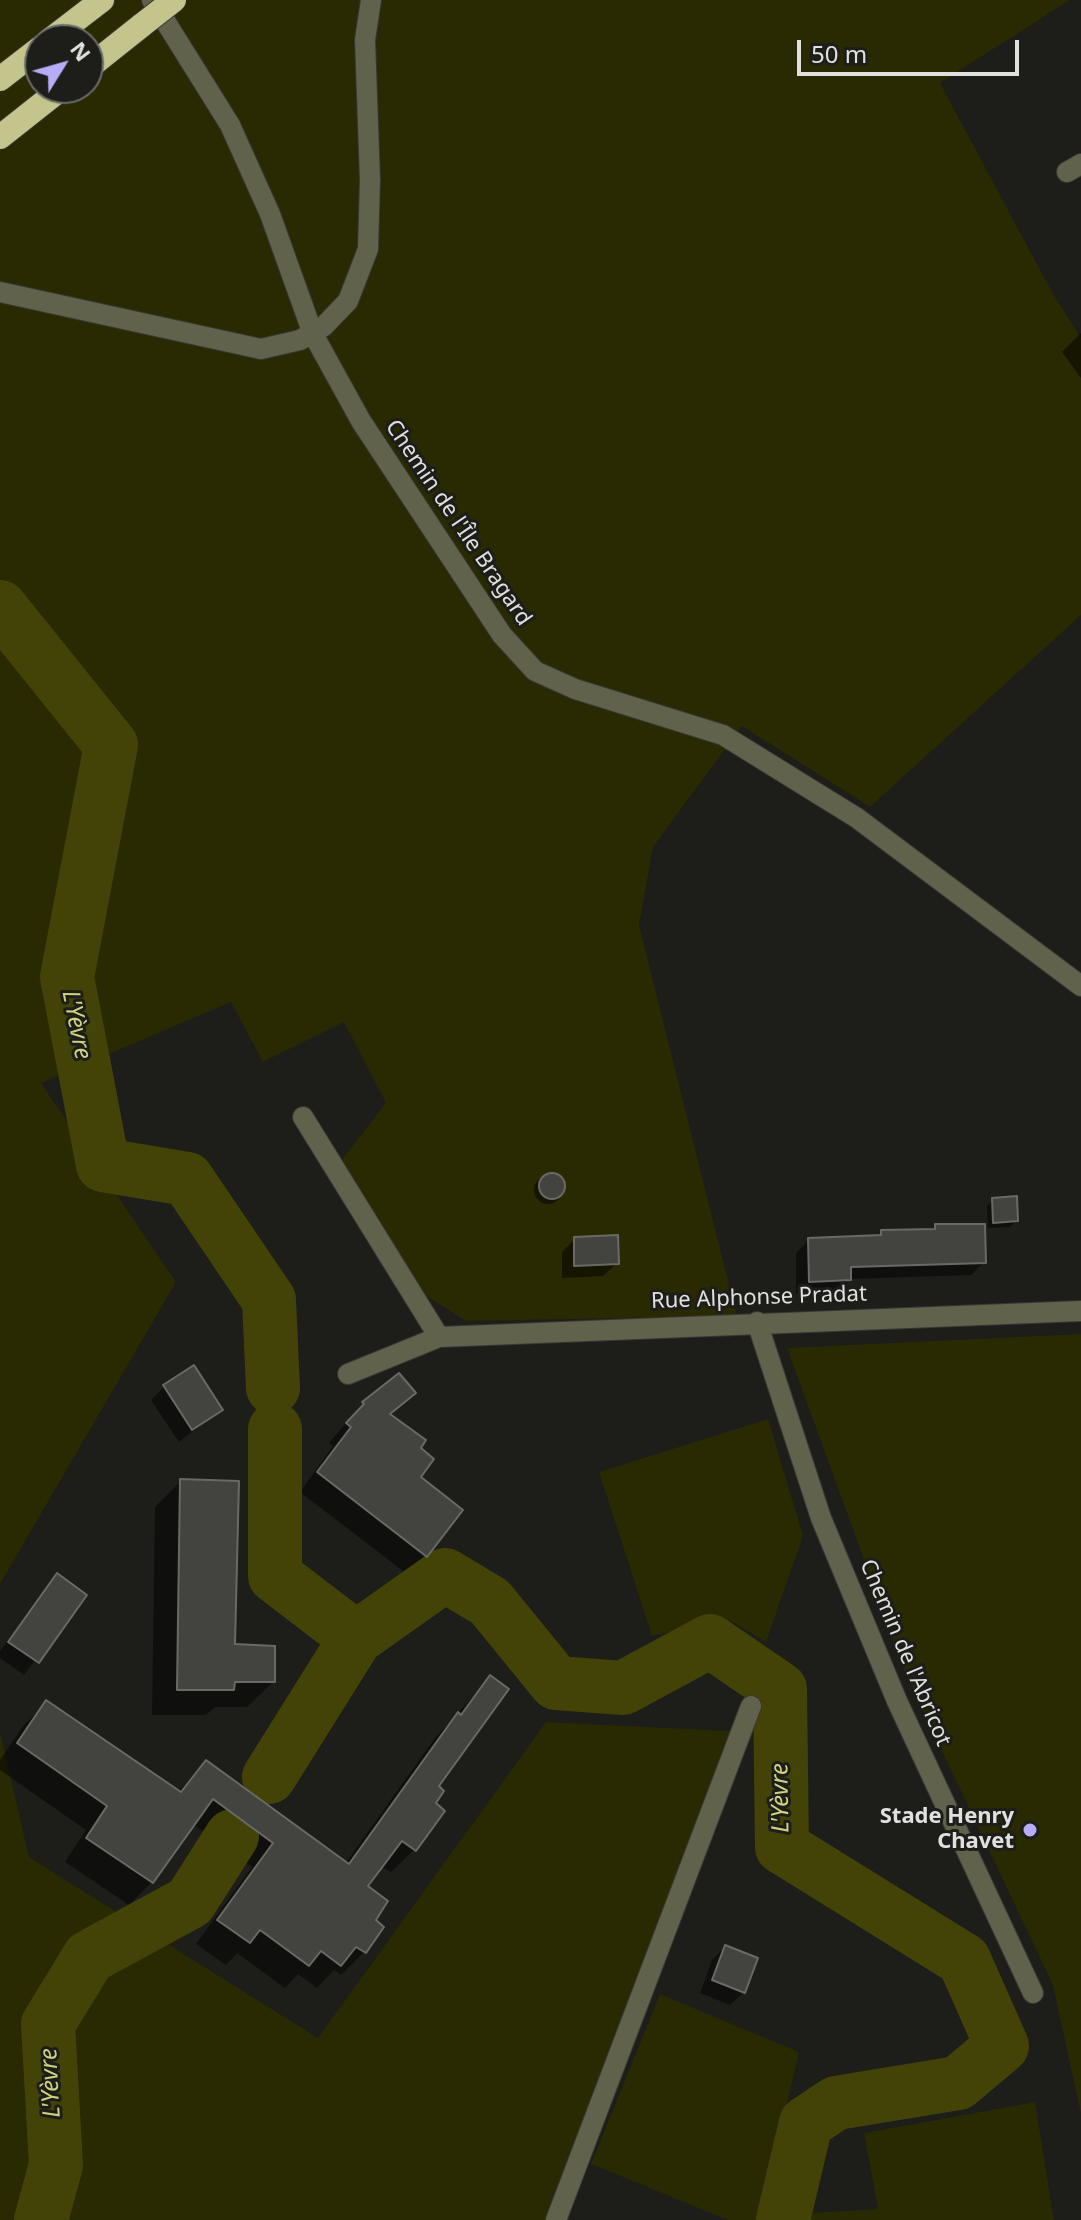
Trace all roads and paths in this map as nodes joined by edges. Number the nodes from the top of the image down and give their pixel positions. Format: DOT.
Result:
graph roads {
  1 [pos="102,0"];
  2 [pos="152,0"];
  3 [pos="174,0"];
  4 [pos="371,0"];
  5 [pos="71,24"];
  6 [pos="104,55"];
  7 [pos="24,60"];
  8 [pos="0,79"];
  9 [pos="42,104"];
  10 [pos="0,137"];
  11 [pos="0,292"];
  12 [pos="313,334"];
  13 [pos="1081,986"];
  14 [pos="303,1117"];
  15 [pos="1081,1311"];
  16 [pos="757,1322"];
  17 [pos="439,1337"];
  18 [pos="348,1374"];
  19 [pos="751,1706"];
  20 [pos="1033,1993"];
  21 [pos="556,2220"];
  1 -- 5 [label="highway"];
  2 -- 12 [label="street, Chemin de l'Île Bragard"];
  3 -- 6 [label="highway, bridge"];
  4 -- 12 [label="street"];
  7 -- 8 [label="highway"];
  9 -- 10 [label="highway"];
  11 -- 12 [label="street"];
  12 -- 13 [label="street, Chemin de l'Île Bragard"];
  14 -- 17 [label="street"];
  15 -- 16 [label="street, Rue Alphonse Pradat"];
  16 -- 17 [label="street, Rue Alphonse Pradat"];
  16 -- 20 [label="street, Chemin de l'Abricot"];
  17 -- 18 [label="street, Rue Alphonse Pradat"];
  19 -- 21 [label="street"];
}
